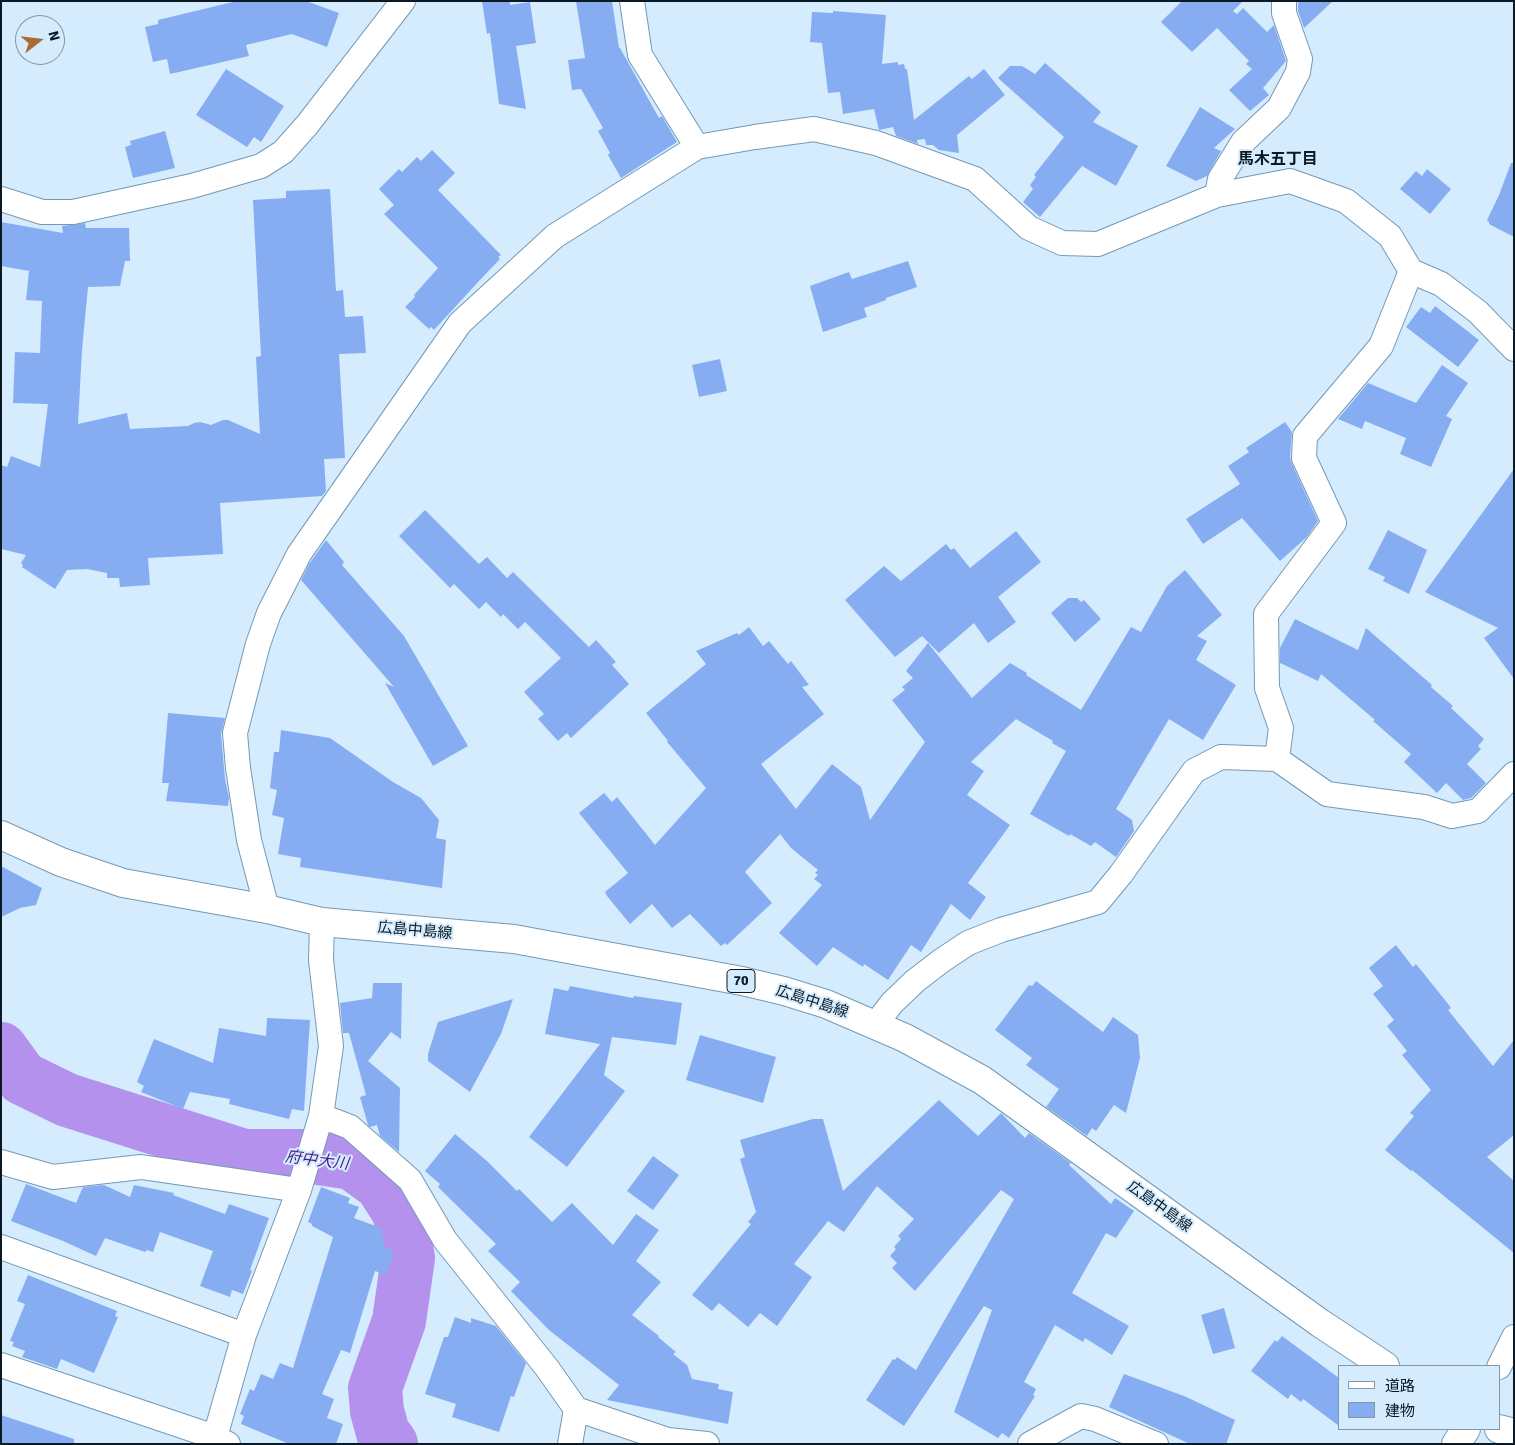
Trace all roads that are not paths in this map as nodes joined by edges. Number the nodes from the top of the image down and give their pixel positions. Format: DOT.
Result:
graph roads {
  1 [pos="403,1"];
  2 [pos="632,1"];
  3 [pos="1284,1"];
  4 [pos="697,147"];
  5 [pos="1217,196"];
  6 [pos="1,199"];
  7 [pos="1411,271"];
  8 [pos="1514,349"];
  9 [pos="1276,759"];
  10 [pos="1514,774"];
  11 [pos="1,835"];
  12 [pos="267,909"];
  13 [pos="322,922"];
  14 [pos="876,1024"];
  15 [pos="321,1116"];
  16 [pos="1,1162"];
  17 [pos="301,1182"];
  18 [pos="1,1248"];
  19 [pos="244,1335"];
  20 [pos="1514,1337"];
  21 [pos="1,1365"];
  22 [pos="1384,1365"];
  23 [pos="1500,1365"];
  24 [pos="576,1409"];
  25 [pos="1500,1428"];
  26 [pos="1465,1430"];
  27 [pos="1514,1434"];
  28 [pos="221,1441"];
  29 [pos="570,1444"];
  30 [pos="707,1444"];
  31 [pos="1030,1444"];
  32 [pos="1156,1444"];
  33 [pos="1456,1444"];
  1 -- 6 [label="street"];
  2 -- 4 [label="street"];
  3 -- 5 [label="street"];
  4 -- 5 [label="street"];
  4 -- 12 [label="street"];
  5 -- 7 [label="street"];
  7 -- 8 [label="street"];
  7 -- 9 [label="street"];
  9 -- 10 [label="street"];
  9 -- 14 [label="street"];
  11 -- 12 [label="main road, 広島中島線 / 70"];
  12 -- 13 [label="main road, 広島中島線 / 70"];
  13 -- 14 [label="main road, 広島中島線 / 70"];
  13 -- 15 [label="street"];
  14 -- 22 [label="main road, 広島中島線 / 70"];
  15 -- 17 [label="street"];
  15 -- 24 [label="street"];
  16 -- 17 [label="street"];
  17 -- 19 [label="street"];
  18 -- 19 [label="street"];
  19 -- 28 [label="street"];
  20 -- 23 [label="street"];
  21 -- 28 [label="street"];
  24 -- 29 [label="street"];
  24 -- 30 [label="street"];
  25 -- 27 [label="main road"];
  26 -- 33 [label="main road"];
  31 -- 32 [label="street"];
}
